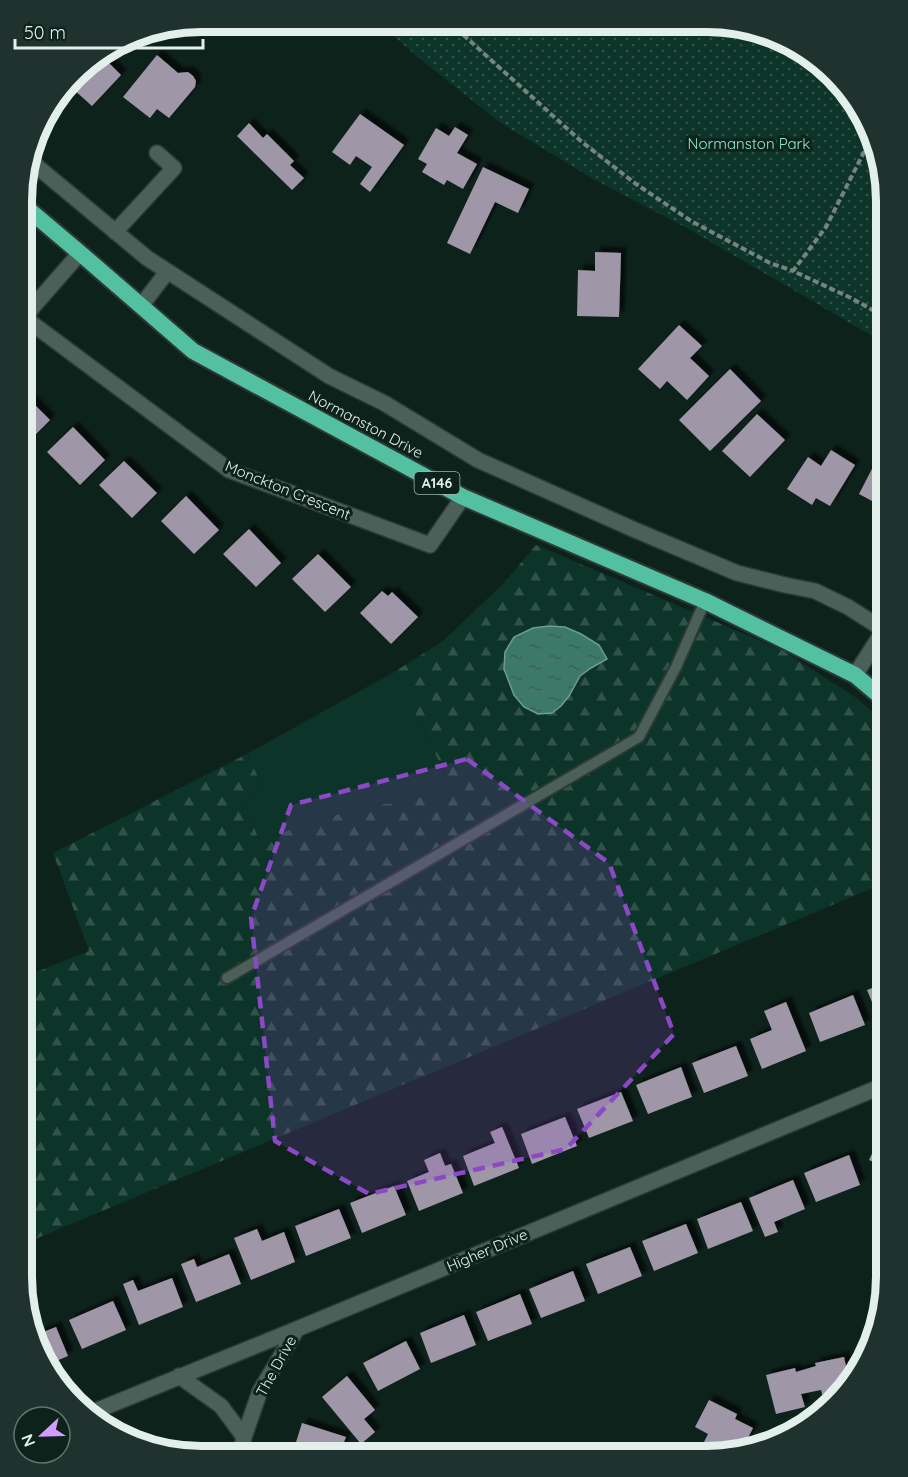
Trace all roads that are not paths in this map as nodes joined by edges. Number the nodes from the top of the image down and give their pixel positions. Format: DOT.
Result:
graph roads {
  1 [pos="157,153"];
  2 [pos="36,165"];
  3 [pos="32,212"];
  4 [pos="115,232"];
  5 [pos="80,253"];
  6 [pos="167,272"];
  7 [pos="141,306"];
  8 [pos="32,307"];
  9 [pos="32,324"];
  10 [pos="463,497"];
  11 [pos="705,601"];
  12 [pos="876,625"];
  13 [pos="876,642"];
  14 [pos="855,675"];
  15 [pos="876,693"];
  16 [pos="227,978"];
  17 [pos="876,1089"];
  18 [pos="297,1329"];
  19 [pos="179,1376"];
  20 [pos="97,1410"];
  21 [pos="244,1437"];
  22 [pos="242,1446"];
  1 -- 4 [label="street"];
  2 -- 4 [label="street"];
  3 -- 5 [label="highway, Normanston Drive / A146"];
  4 -- 6 [label="street"];
  5 -- 7 [label="highway, Normanston Drive / A146"];
  5 -- 8 [label="street"];
  6 -- 7 [label="street"];
  6 -- 12 [label="street"];
  7 -- 10 [label="highway, Normanston Drive / A146"];
  9 -- 10 [label="street, Monckton Crescent"];
  10 -- 11 [label="highway, Normanston Drive / A146"];
  11 -- 14 [label="highway, Normanston Drive / A146"];
  11 -- 16 [label="lane"];
  13 -- 14 [label="street"];
  14 -- 15 [label="highway, Normanston Drive / A146"];
  17 -- 18 [label="street, Higher Drive"];
  18 -- 19 [label="street, Higher Drive"];
  18 -- 21 [label="street, The Drive"];
  19 -- 20 [label="street, Higher Drive"];
  19 -- 21 [label="street"];
  21 -- 22 [label="street, The Drive"];
}
